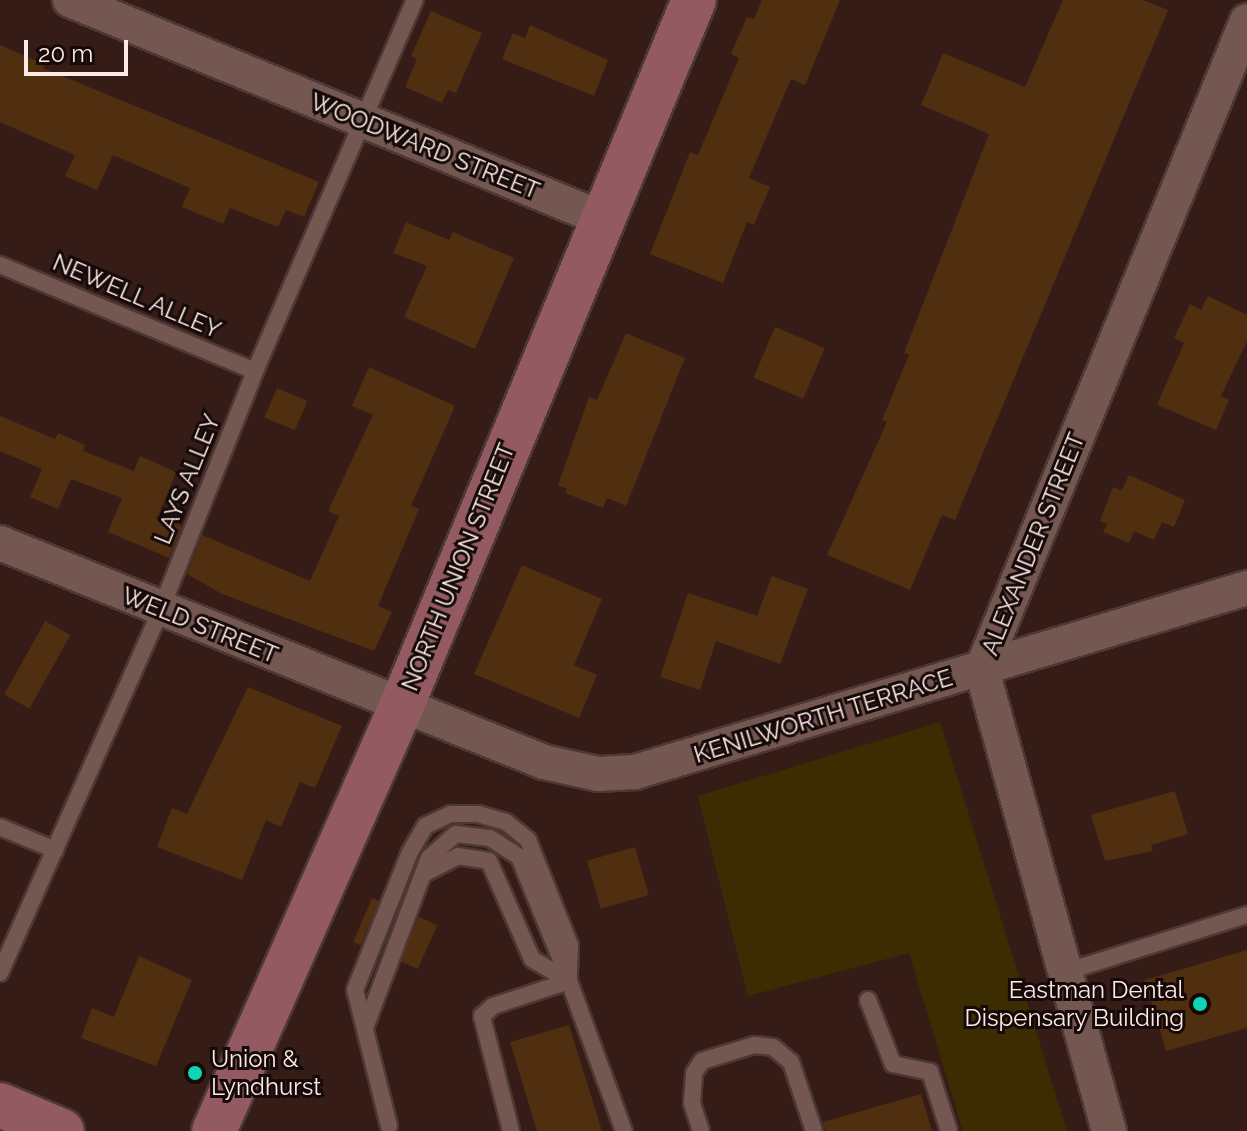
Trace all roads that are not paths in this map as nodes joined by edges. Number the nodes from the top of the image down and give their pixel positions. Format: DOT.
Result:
graph roads {
  1 [pos="70,0"];
  2 [pos="415,0"];
  3 [pos="694,0"];
  4 [pos="1247,21"];
  5 [pos="365,121"];
  6 [pos="601,218"];
  7 [pos="0,265"];
  8 [pos="255,371"];
  9 [pos="0,543"];
  10 [pos="1247,588"];
  11 [pos="161,609"];
  12 [pos="982,669"];
  13 [pos="402,705"];
  14 [pos="0,827"];
  15 [pos="55,850"];
  16 [pos="423,874"];
  17 [pos="1247,915"];
  18 [pos="1065,972"];
  19 [pos="0,973"];
  20 [pos="569,981"];
  21 [pos="868,1000"];
  22 [pos="365,1030"];
  23 [pos="0,1105"];
  24 [pos="389,1126"];
  25 [pos="220,1129"];
  26 [pos="62,1131"];
  27 [pos="511,1131"];
  28 [pos="624,1131"];
  29 [pos="701,1131"];
  30 [pos="814,1131"];
  31 [pos="949,1131"];
  32 [pos="1109,1131"];
  1 -- 5 [label="street, WOODWARD STREET"];
  2 -- 5 [label="lane, LAYS ALLEY"];
  3 -- 6 [label="street, NORTH UNION STREET"];
  4 -- 12 [label="street, ALEXANDER STREET"];
  5 -- 6 [label="street, WOODWARD STREET"];
  5 -- 8 [label="lane, LAYS ALLEY"];
  6 -- 13 [label="street, NORTH UNION STREET"];
  7 -- 8 [label="lane, NEWELL ALLEY"];
  8 -- 11 [label="lane, LAYS ALLEY"];
  9 -- 11 [label="street, WELD STREET"];
  10 -- 12 [label="street, KENILWORTH TERRACE"];
  11 -- 13 [label="street, WELD STREET"];
  11 -- 15 [label="lane, LAYS ALLEY"];
  12 -- 13 [label="street, KENILWORTH TERRACE"];
  12 -- 18 [label="street, ALEXANDER STREET"];
  13 -- 25 [label="street, NORTH UNION STREET"];
  14 -- 15 [label="lane"];
  15 -- 19 [label="lane, LAYS ALLEY"];
  16 -- 20 [label="lane"];
  16 -- 20 [label="lane"];
  16 -- 22 [label="lane"];
  17 -- 18 [label="lane"];
  18 -- 32 [label="street, ALEXANDER STREET"];
  20 -- 22 [label="lane"];
  20 -- 27 [label="lane"];
  20 -- 28 [label="lane"];
  21 -- 31 [label="lane"];
  22 -- 24 [label="lane"];
  23 -- 26 [label="street"];
  29 -- 30 [label="lane"];
}
